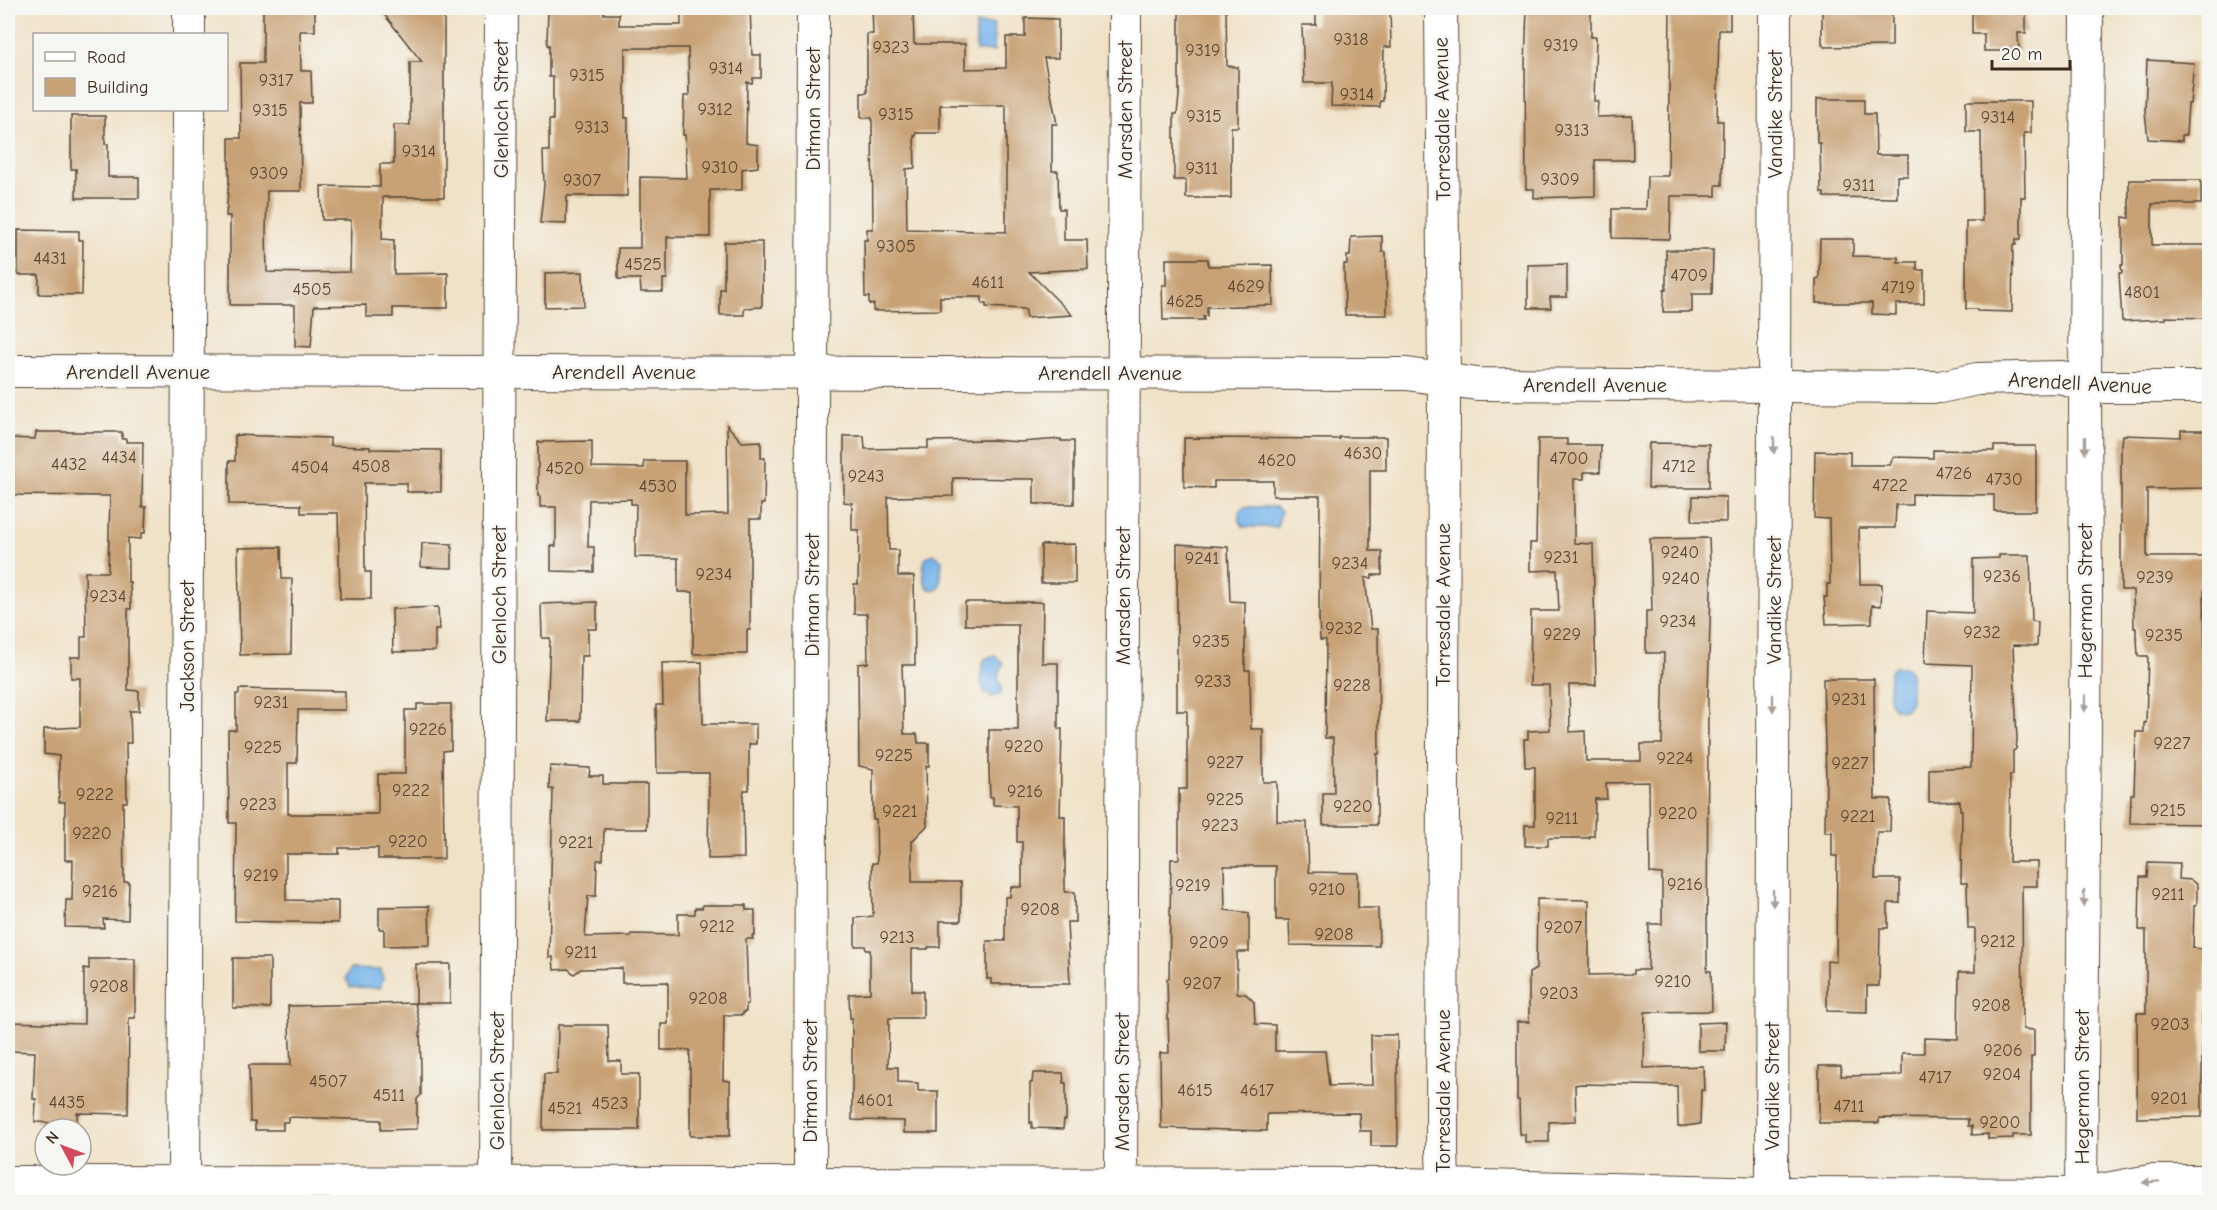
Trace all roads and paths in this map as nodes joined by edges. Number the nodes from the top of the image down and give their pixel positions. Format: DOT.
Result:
graph roads {
  1 [pos="189,8"];
  2 [pos="501,8"];
  3 [pos="813,8"];
  4 [pos="1125,8"];
  5 [pos="1441,8"];
  6 [pos="1775,8"];
  7 [pos="2087,8"];
  8 [pos="189,33"];
  9 [pos="189,111"];
  10 [pos="8,371"];
  11 [pos="188,372"];
  12 [pos="501,372"];
  13 [pos="812,373"];
  14 [pos="1124,373"];
  15 [pos="1444,379"];
  16 [pos="1774,387"];
  17 [pos="2085,387"];
  18 [pos="2210,387"];
  19 [pos="2210,1181"];
  20 [pos="8,1182"];
  21 [pos="184,1183"];
  22 [pos="496,1183"];
  23 [pos="810,1184"];
  24 [pos="1121,1184"];
  25 [pos="644,1193"];
  26 [pos="1444,1193"];
  27 [pos="1772,1193"];
  28 [pos="2081,1194"];
  29 [pos="1938,1198"];
  30 [pos="2130,1203"];
  1 -- 8 [label="street"];
  2 -- 12 [label="street, Glenloch Street"];
  3 -- 13 [label="street, Ditman Street"];
  4 -- 14 [label="street, Marsden Street"];
  5 -- 15 [label="street, Torresdale Avenue"];
  6 -- 16 [label="street, Vandike Street"];
  7 -- 17 [label="street, Hegerman Street"];
  9 -- 11 [label="street, Jackson Street"];
  10 -- 11 [label="street, Arendell Avenue"];
  11 -- 12 [label="street, Arendell Avenue"];
  11 -- 21 [label="street, Jackson Street"];
  12 -- 13 [label="street, Arendell Avenue"];
  12 -- 22 [label="street, Glenloch Street"];
  13 -- 14 [label="street, Arendell Avenue"];
  13 -- 23 [label="street, Ditman Street"];
  14 -- 15 [label="street, Arendell Avenue"];
  14 -- 24 [label="street, Marsden Street"];
  15 -- 16 [label="street, Arendell Avenue"];
  15 -- 26 [label="street, Torresdale Avenue"];
  16 -- 17 [label="street, Arendell Avenue"];
  16 -- 27 [label="street, Vandike Street, one-way"];
  17 -- 18 [label="street, Arendell Avenue"];
  17 -- 28 [label="street, Hegerman Street, one-way"];
  19 -- 28 [label="street, one-way"];
  20 -- 21 [label="street"];
  21 -- 22 [label="street"];
  22 -- 25 [label="street"];
  23 -- 24 [label="street"];
  23 -- 25 [label="street"];
  24 -- 26 [label="street"];
  26 -- 27 [label="street"];
  27 -- 29 [label="street"];
  28 -- 29 [label="street"];
  28 -- 30 [label="street"];
}
